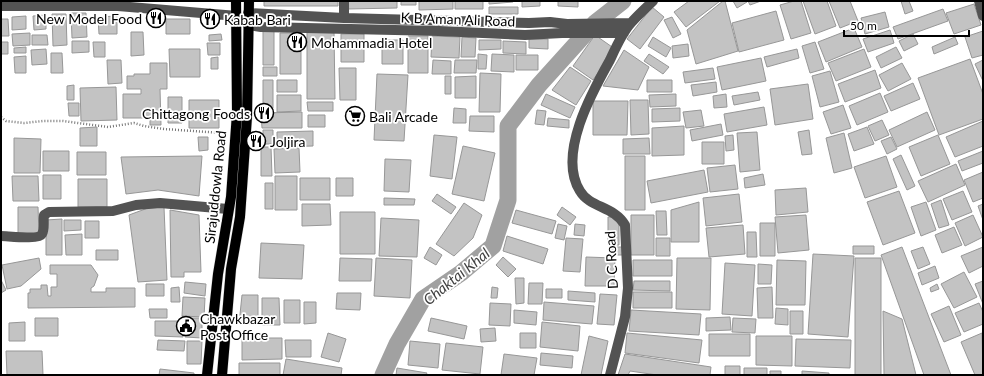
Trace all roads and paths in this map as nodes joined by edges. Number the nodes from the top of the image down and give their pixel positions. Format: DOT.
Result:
graph roads {
  1 [pos="236,1"];
  2 [pos="249,1"];
  3 [pos="344,1"];
  4 [pos="653,1"];
  5 [pos="979,1"];
  6 [pos="56,4"];
  7 [pos="1,6"];
  8 [pos="248,14"];
  9 [pos="237,16"];
  10 [pos="983,16"];
  11 [pos="344,18"];
  12 [pos="529,23"];
  13 [pos="631,23"];
  14 [pos="248,25"];
  15 [pos="564,29"];
  16 [pos="624,33"];
  17 [pos="525,35"];
  18 [pos="1,117"];
  19 [pos="223,134"];
  20 [pos="228,209"];
  21 [pos="1,236"];
  22 [pos="207,375"];
  23 [pos="222,375"];
  24 [pos="610,375"];
  1 -- 9 [label="main road, Sirajuddowla Road"];
  2 -- 8 [label="main road, Sirajuddowla Road"];
  3 -- 11 [label="street"];
  4 -- 13 [label="street"];
  5 -- 10 [label="street"];
  6 -- 7 [label="street"];
  6 -- 9 [label="street"];
  8 -- 11 [label="street, K B Aman Ali Road"];
  8 -- 14 [label="main road, Sirajuddowla Road"];
  9 -- 20 [label="main road, Sirajuddowla Road"];
  11 -- 12 [label="street, K B Aman Ali Road"];
  12 -- 15 [label="street, K B Aman Ali Road"];
  12 -- 17 [label="street"];
  13 -- 15 [label="street"];
  13 -- 16 [label="street"];
  14 -- 17 [label="street, K B Aman Ali Road"];
  14 -- 23 [label="main road, Sirajuddowla Road"];
  15 -- 16 [label="street, K B Aman Ali Road"];
  15 -- 17 [label="street, K B Aman Ali Road"];
  16 -- 24 [label="street, D C Road"];
  18 -- 19 [label="path"];
  20 -- 21 [label="street"];
  20 -- 22 [label="main road, Sirajuddowla Road"];
}
